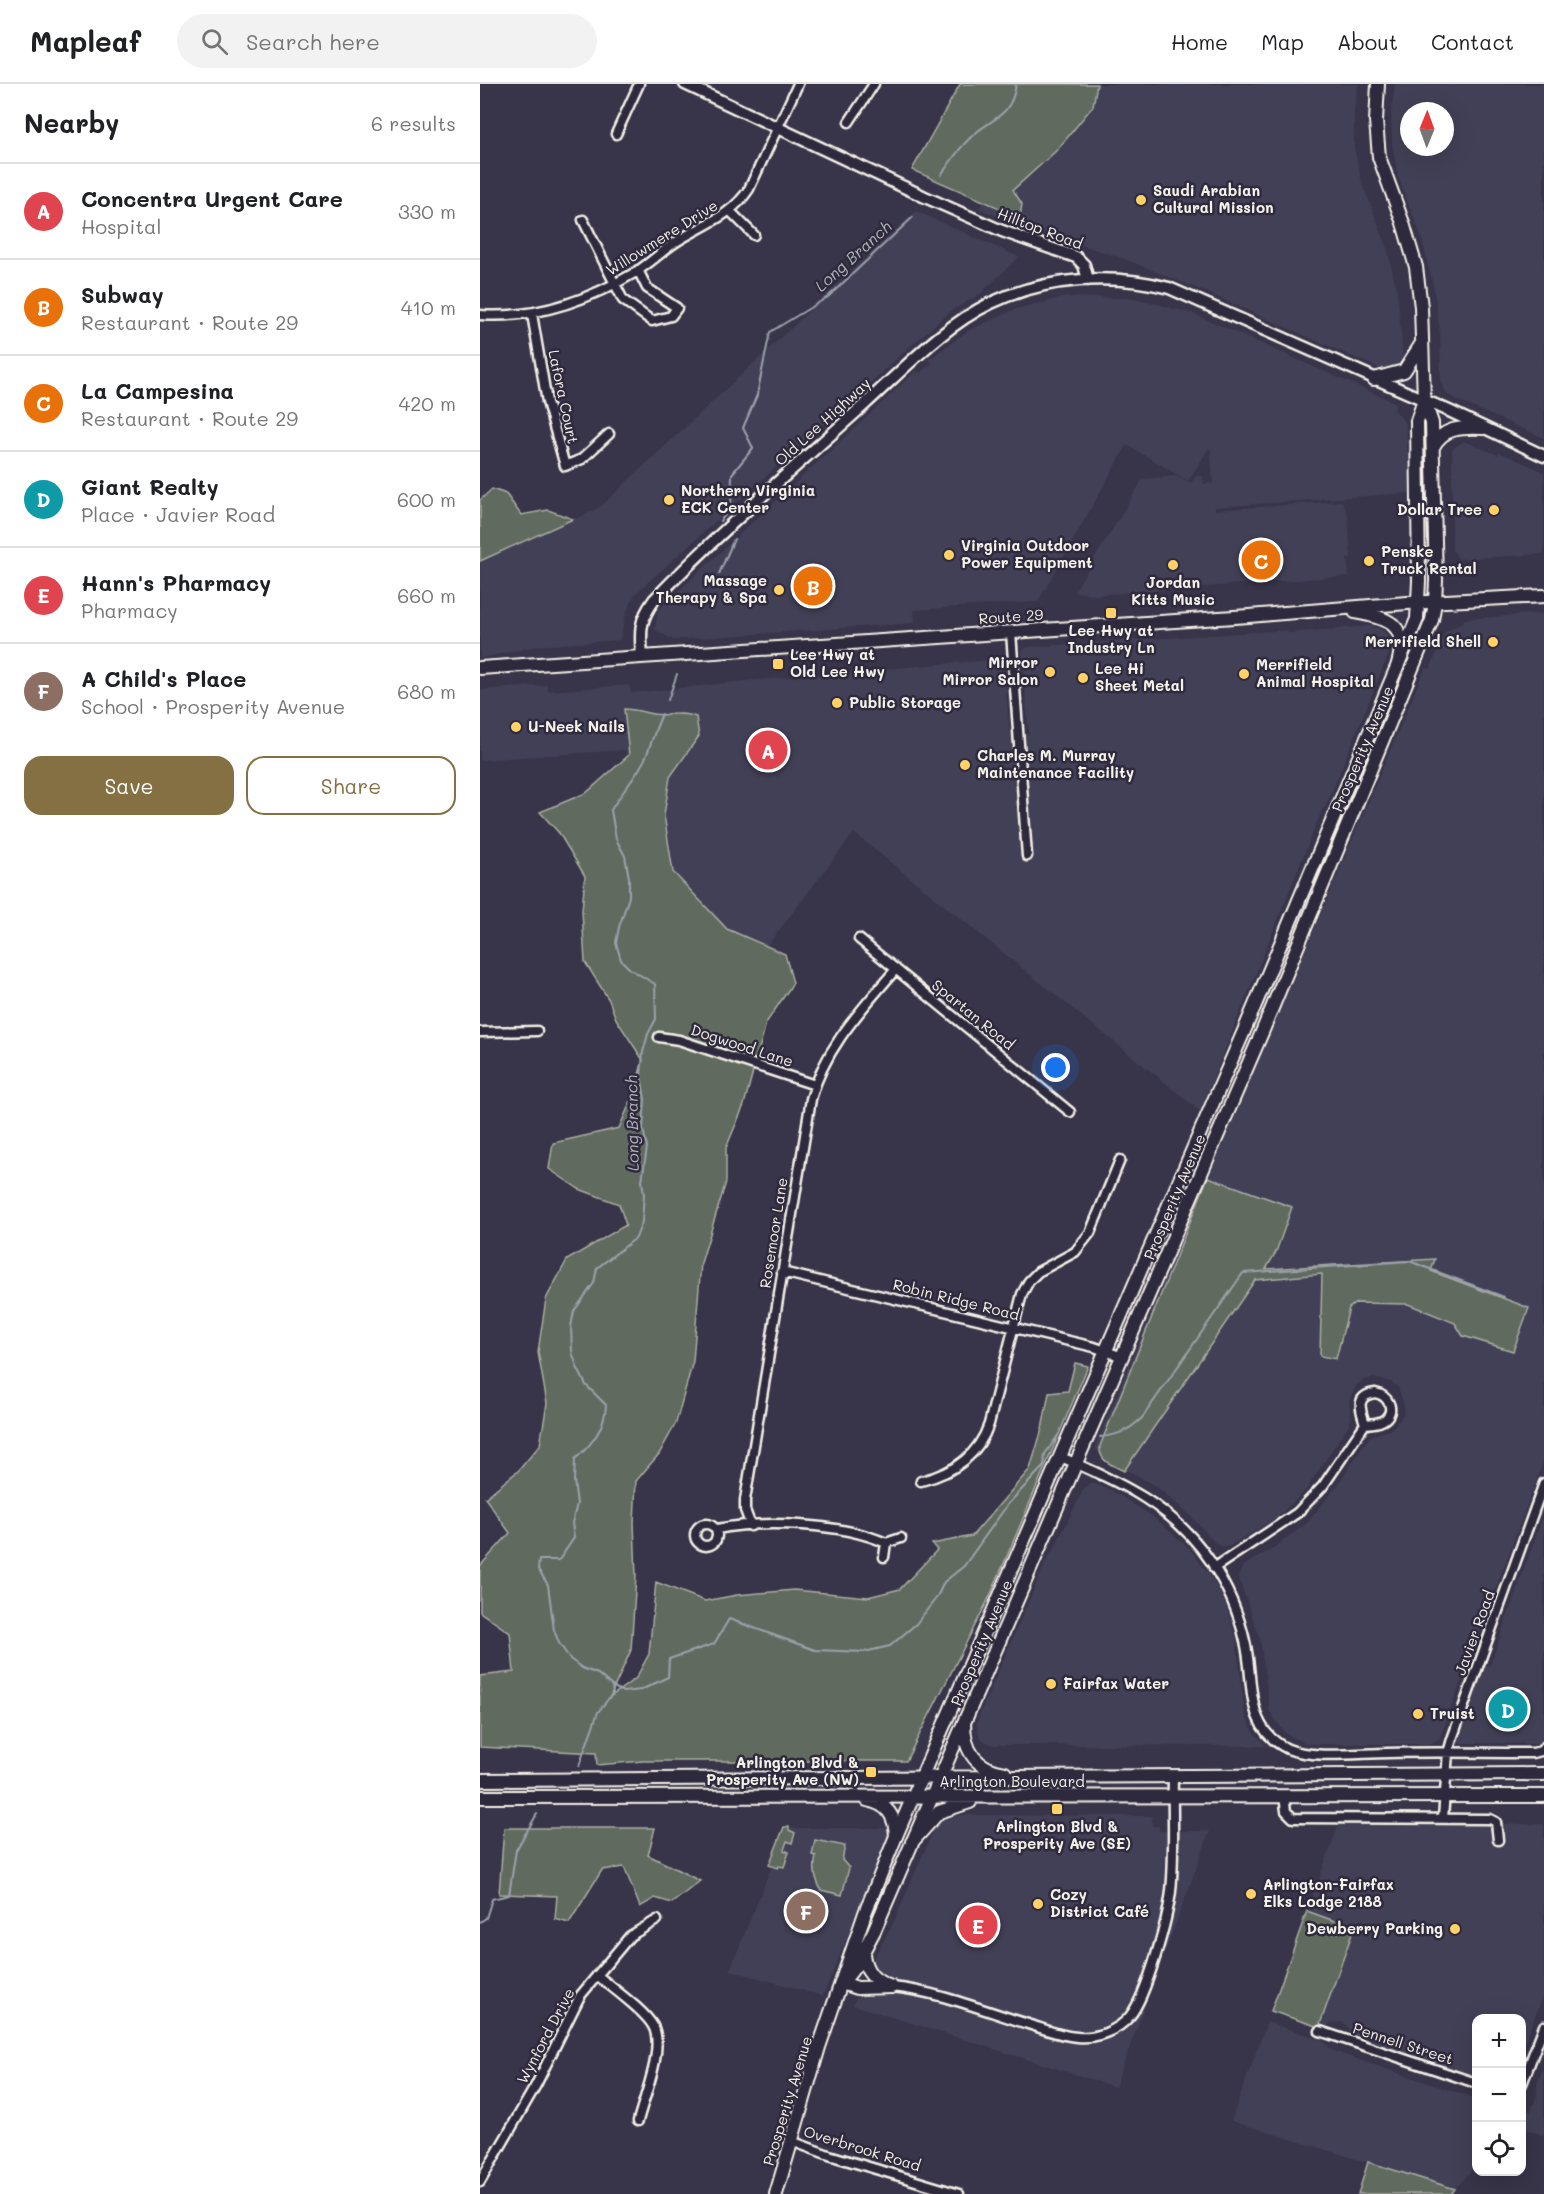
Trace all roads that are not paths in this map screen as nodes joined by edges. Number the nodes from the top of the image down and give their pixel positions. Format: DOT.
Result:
graph roads {
  1 [pos="639,84"];
  2 [pos="685,84"];
  3 [pos="798,84"];
  4 [pos="874,84"];
  5 [pos="1378,84"];
  6 [pos="849,122"];
  7 [pos="777,128"];
  8 [pos="616,134"];
  9 [pos="730,211"];
  10 [pos="583,220"];
  11 [pos="754,235"];
  12 [pos="638,270"];
  13 [pos="1088,280"];
  14 [pos="616,283"];
  15 [pos="532,314"];
  16 [pos="480,315"];
  17 [pos="1423,342"];
  18 [pos="1374,379"];
  19 [pos="1425,400"];
  20 [pos="1483,428"];
  21 [pos="609,434"];
  22 [pos="1433,447"];
  23 [pos="1544,456"];
  24 [pos="1544,596"];
  25 [pos="1435,602"];
  26 [pos="1419,603"];
  27 [pos="1339,609"];
  28 [pos="1011,632"];
  29 [pos="642,657"];
  30 [pos="1398,664"];
  31 [pos="480,668"];
  32 [pos="1027,856"];
  33 [pos="859,939"];
  34 [pos="896,969"];
  35 [pos="537,1031"];
  36 [pos="480,1032"];
  37 [pos="659,1036"];
  38 [pos="815,1085"];
  39 [pos="1070,1112"];
  40 [pos="1120,1160"];
  41 [pos="782,1272"];
  42 [pos="1013,1329"];
  43 [pos="1107,1351"];
  44 [pos="1123,1357"];
  45 [pos="1365,1424"];
  46 [pos="1061,1457"];
  47 [pos="1076,1464"];
  48 [pos="921,1481"];
  49 [pos="1544,1483"];
  50 [pos="751,1526"];
  51 [pos="717,1529"];
  52 [pos="901,1538"];
  53 [pos="886,1543"];
  54 [pos="884,1557"];
  55 [pos="1214,1568"];
  56 [pos="964,1723"];
  57 [pos="1544,1747"];
  58 [pos="1448,1753"];
  59 [pos="1447,1774"];
  60 [pos="1544,1774"];
  61 [pos="1173,1776"];
  62 [pos="922,1778"];
  63 [pos="940,1778"];
  64 [pos="1036,1778"];
  65 [pos="480,1780"];
  66 [pos="1445,1795"];
  67 [pos="1172,1796"];
  68 [pos="1284,1796"];
  69 [pos="1544,1796"];
  70 [pos="480,1797"];
  71 [pos="851,1797"];
  72 [pos="914,1797"];
  73 [pos="932,1797"];
  74 [pos="988,1797"];
  75 [pos="1443,1818"];
  76 [pos="896,1836"];
  77 [pos="1498,1840"];
  78 [pos="912,1842"];
  79 [pos="657,1920"];
  80 [pos="863,1954"];
  81 [pos="597,1975"];
  82 [pos="842,1983"];
  83 [pos="892,1987"];
  84 [pos="1544,2026"];
  85 [pos="1320,2031"];
  86 [pos="1526,2071"];
  87 [pos="1472,2082"];
  88 [pos="638,2121"];
  89 [pos="791,2141"];
  90 [pos="480,2182"];
  91 [pos="776,2194"];
  92 [pos="959,2194"];
  1 -- 8 [label="street"];
  2 -- 7 [label="street, Hilltop Road"];
  3 -- 7 [label="street, Willowmere Drive"];
  4 -- 6 [label="street"];
  5 -- 17 [label="main road, Prosperity Avenue"];
  7 -- 9 [label="street, Willowmere Drive"];
  7 -- 13 [label="street, Hilltop Road"];
  9 -- 11 [label="street"];
  9 -- 12 [label="street, Willowmere Drive"];
  10 -- 14 [label="street"];
  12 -- 14 [label="street, Willowmere Drive"];
  12 -- 14 [label="street"];
  13 -- 18 [label="street"];
  13 -- 29 [label="street, Old Lee Highway"];
  14 -- 15 [label="street, Willowmere Drive"];
  15 -- 16 [label="street, Willowmere Drive"];
  15 -- 21 [label="street, Lafora Court"];
  17 -- 18 [label="main road"];
  17 -- 19 [label="main road, Prosperity Avenue"];
  18 -- 19 [label="street"];
  19 -- 20 [label="street"];
  19 -- 22 [label="main road, Prosperity Avenue"];
  19 -- 26 [label="main road, Prosperity Avenue"];
  20 -- 22 [label="main road"];
  20 -- 23 [label="street"];
  22 -- 25 [label="main road, Prosperity Avenue"];
  24 -- 25 [label="main road, Route 29"];
  25 -- 26 [label="main road, Route 29"];
  25 -- 44 [label="main road, Prosperity Avenue"];
  26 -- 27 [label="main road, Route 29"];
  26 -- 30 [label="main road, Prosperity Avenue"];
  27 -- 28 [label="main road, Route 29"];
  27 -- 30 [label="main road"];
  28 -- 29 [label="main road, Route 29"];
  28 -- 32 [label="street"];
  29 -- 31 [label="main road, Route 29"];
  30 -- 43 [label="main road, Prosperity Avenue"];
  33 -- 34 [label="street, Spartan Road"];
  34 -- 38 [label="street, Rosemoor Lane"];
  34 -- 39 [label="street, Spartan Road"];
  35 -- 36 [label="street"];
  37 -- 38 [label="street, Dogwood Lane"];
  38 -- 41 [label="street, Rosemoor Lane"];
  40 -- 42 [label="street"];
  41 -- 42 [label="street, Robin Ridge Road"];
  41 -- 50 [label="street, Rosemoor Lane"];
  42 -- 43 [label="street, Robin Ridge Road"];
  42 -- 48 [label="street"];
  43 -- 44 [label="street, Robin Ridge Road"];
  43 -- 46 [label="main road, Prosperity Avenue"];
  44 -- 47 [label="main road, Prosperity Avenue"];
  45 -- 55 [label="street"];
  46 -- 47 [label="street"];
  46 -- 62 [label="main road, Prosperity Avenue"];
  47 -- 55 [label="street"];
  47 -- 56 [label="main road, Prosperity Avenue"];
  49 -- 58 [label="street, Javier Road"];
  50 -- 51 [label="street"];
  50 -- 53 [label="street"];
  52 -- 53 [label="street"];
  53 -- 54 [label="street"];
  55 -- 58 [label="street"];
  56 -- 63 [label="main road, Prosperity Avenue"];
  56 -- 64 [label="main road"];
  57 -- 58 [label="street"];
  58 -- 59 [label="street, Javier Road"];
  59 -- 60 [label="main road, Arlington Boulevard"];
  59 -- 61 [label="main road, Arlington Boulevard"];
  59 -- 66 [label="street, Javier Road"];
  61 -- 64 [label="main road, Arlington Boulevard"];
  61 -- 67 [label="street"];
  62 -- 63 [label="main road, Arlington Boulevard"];
  62 -- 65 [label="main road, Arlington Boulevard"];
  62 -- 72 [label="main road, Prosperity Avenue"];
  63 -- 64 [label="main road, Arlington Boulevard"];
  63 -- 73 [label="main road, Prosperity Avenue"];
  66 -- 68 [label="main road, Arlington Boulevard"];
  66 -- 69 [label="main road, Arlington Boulevard"];
  66 -- 75 [label="street, Javier Road"];
  67 -- 68 [label="main road, Arlington Boulevard"];
  67 -- 74 [label="main road, Arlington Boulevard"];
  67 -- 83 [label="street"];
  68 -- 75 [label="street"];
  70 -- 71 [label="main road, Arlington Boulevard"];
  71 -- 72 [label="main road, Arlington Boulevard"];
  71 -- 76 [label="main road"];
  72 -- 73 [label="main road, Arlington Boulevard"];
  72 -- 76 [label="main road, Prosperity Avenue"];
  73 -- 74 [label="main road, Arlington Boulevard"];
  73 -- 78 [label="main road, Prosperity Avenue"];
  74 -- 78 [label="main road"];
  75 -- 77 [label="street"];
  76 -- 82 [label="main road, Prosperity Avenue"];
  78 -- 80 [label="main road, Prosperity Avenue"];
  79 -- 81 [label="street, Wynford Drive"];
  80 -- 82 [label="main road, Prosperity Avenue"];
  80 -- 83 [label="main road"];
  81 -- 88 [label="street"];
  81 -- 90 [label="street, Wynford Drive"];
  82 -- 83 [label="main road"];
  82 -- 89 [label="main road, Prosperity Avenue"];
  84 -- 86 [label="street"];
  85 -- 87 [label="street, Pennell Street"];
  89 -- 91 [label="main road, Prosperity Avenue"];
  89 -- 92 [label="street, Overbrook Road"];
}
